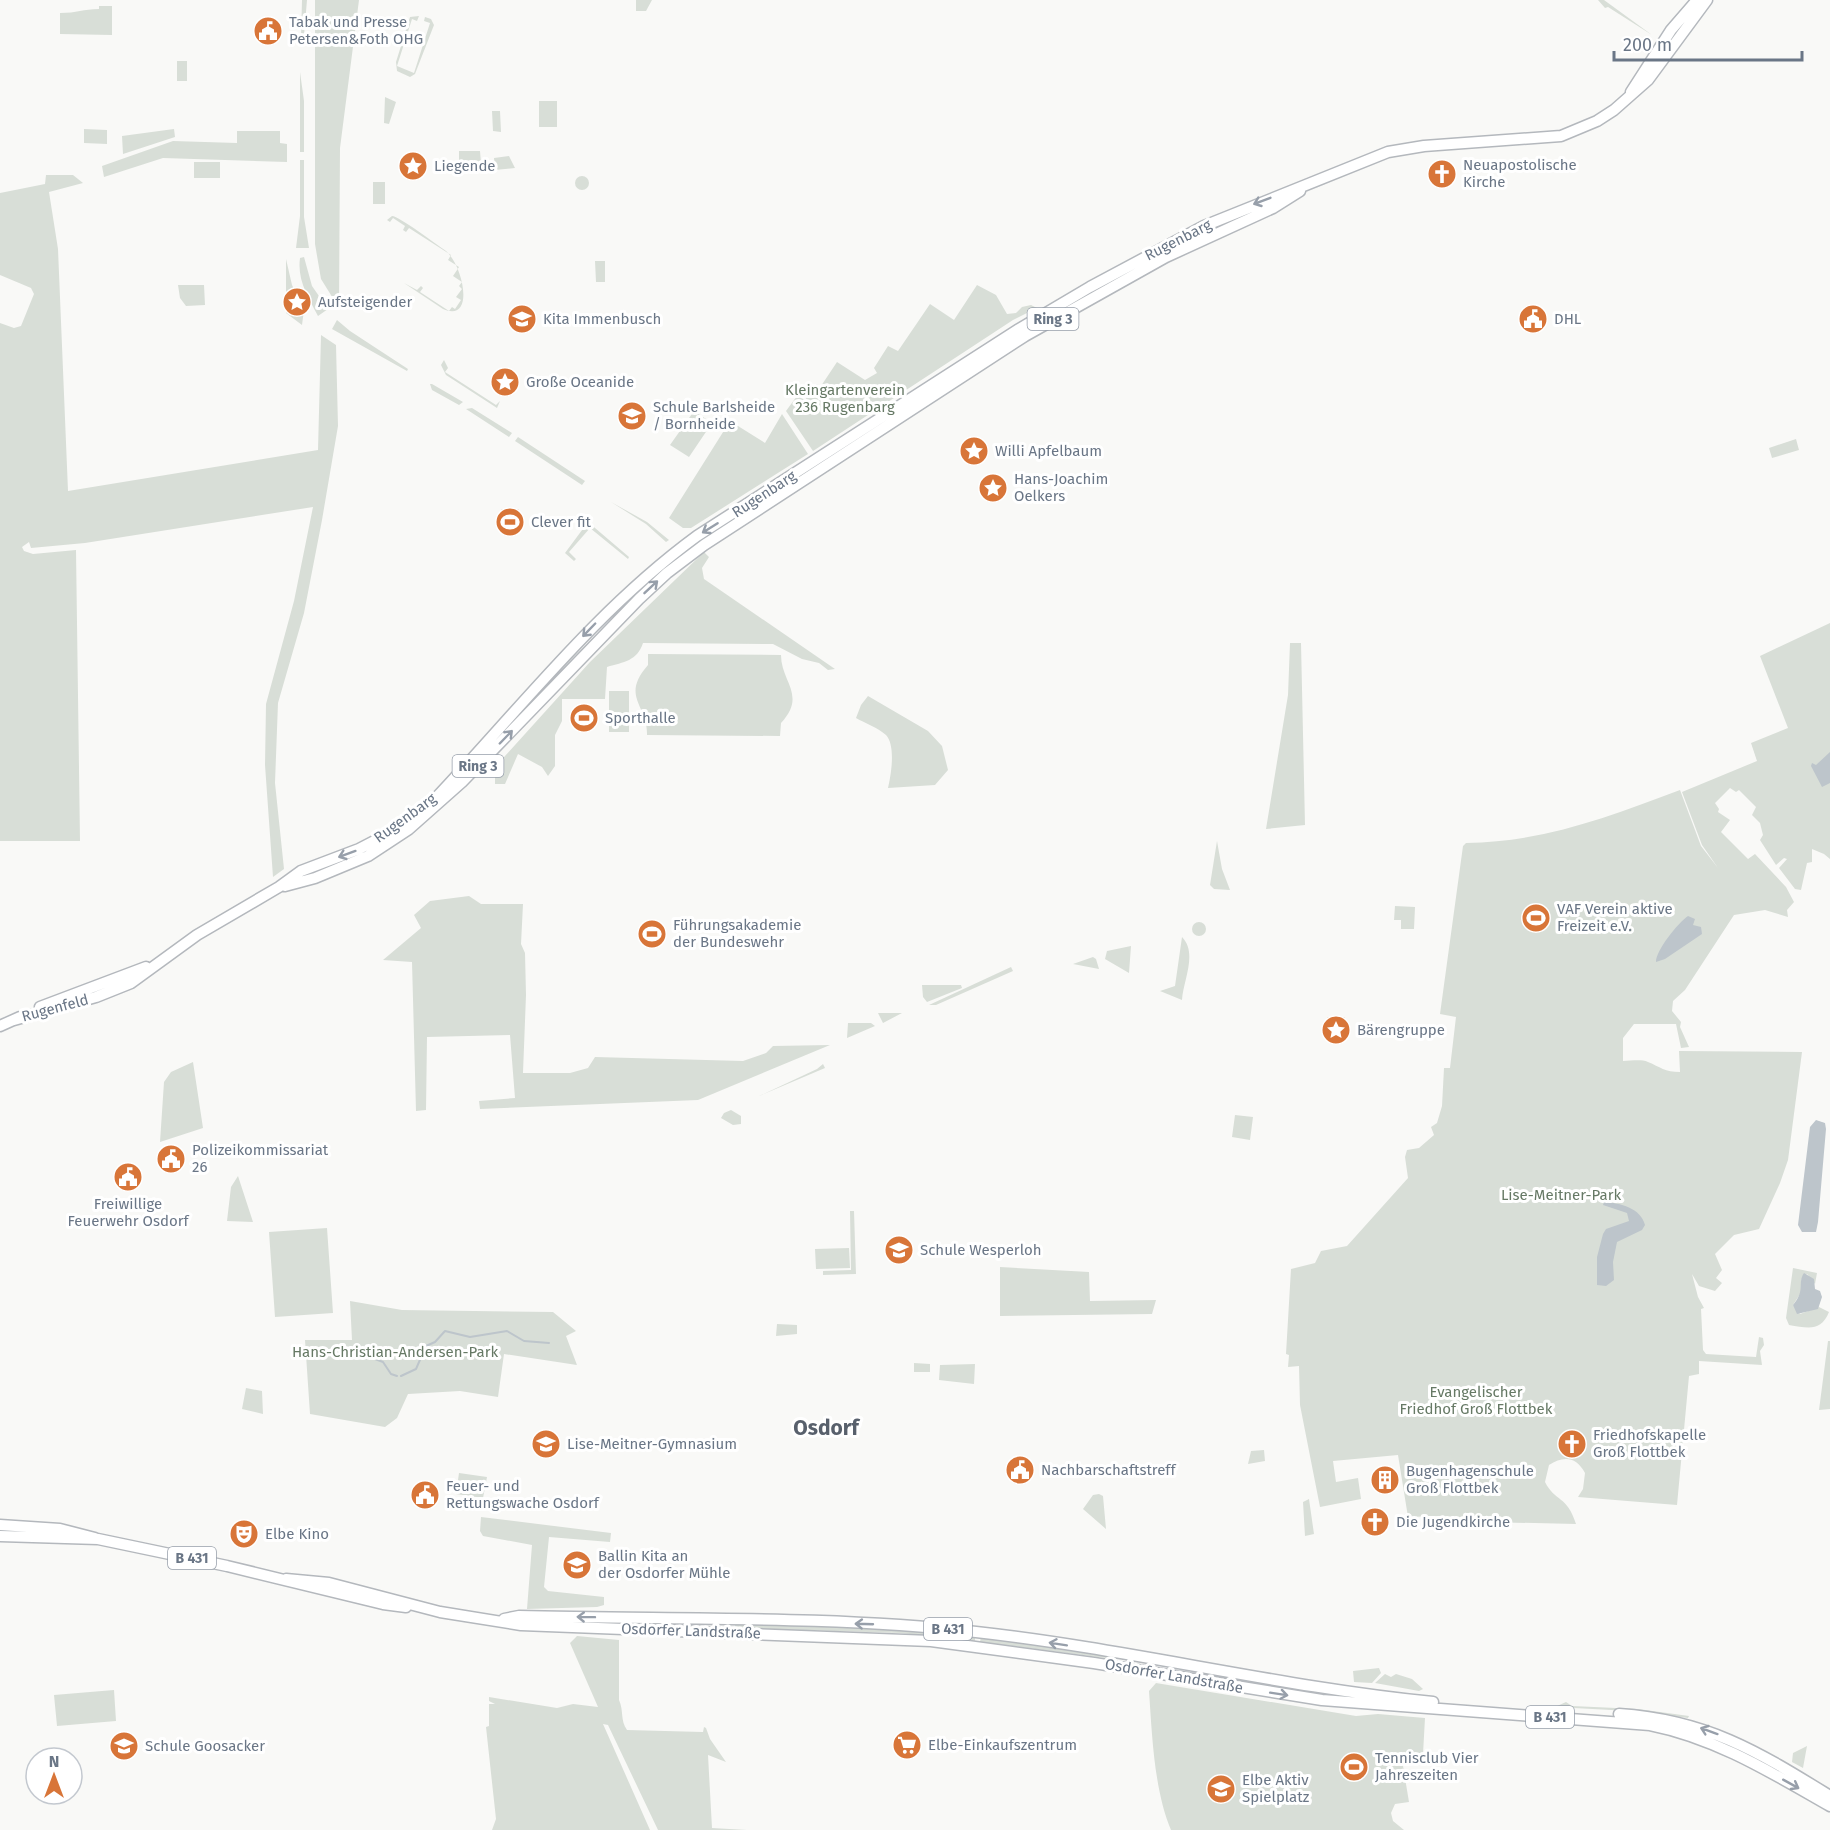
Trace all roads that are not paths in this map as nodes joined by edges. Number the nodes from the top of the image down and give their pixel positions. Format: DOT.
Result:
graph roads {
  1 [pos="1697,0"];
  2 [pos="1707,0"];
  3 [pos="1629,94"];
  4 [pos="1312,183"];
  5 [pos="677,553"];
  6 [pos="692,554"];
  7 [pos="667,573"];
  8 [pos="279,887"];
  9 [pos="94,992"];
  10 [pos="0,1026"];
  11 [pos="0,1525"];
  12 [pos="0,1536"];
  13 [pos="98,1539"];
  14 [pos="501,1619"];
  15 [pos="1230,1673"];
  16 [pos="1201,1681"];
  17 [pos="1830,1796"];
  18 [pos="1830,1806"];
  1 -- 3 [label="main road, Rugenbarg / Ring 3"];
  2 -- 3 [label="main road, Rugenbarg / Ring 3"];
  3 -- 4 [label="main road, Rugenbarg / Ring 3"];
  4 -- 5 [label="main road, Rugenbarg / Ring 3, one-way"];
  4 -- 6 [label="main road, Rugenbarg / Ring 3"];
  5 -- 6 [label="main road"];
  5 -- 7 [label="main road"];
  5 -- 8 [label="main road, Rugenbarg / Ring 3, one-way"];
  6 -- 7 [label="main road, Rugenbarg / Ring 3"];
  8 -- 7 [label="main road, Rugenbarg / Ring 3, one-way"];
  8 -- 9 [label="main road, Rugenbarg / Ring 3"];
  9 -- 10 [label="main road, Rugenfeld / Ring 3"];
  11 -- 13 [label="main road, Osdorfer Landstraße / B 431"];
  12 -- 13 [label="main road, Osdorfer Landstraße / B 431"];
  13 -- 14 [label="main road, Osdorfer Landstraße / B 431"];
  15 -- 14 [label="main road, Osdorfer Landstraße / B 431, one-way"];
  14 -- 16 [label="main road, Osdorfer Landstraße / B 431"];
  15 -- 16 [label="main road, B 431"];
  17 -- 15 [label="main road, Osdorfer Landstraße / B 431, one-way"];
  16 -- 18 [label="main road, Osdorfer Landstraße / B 431, one-way"];
}
